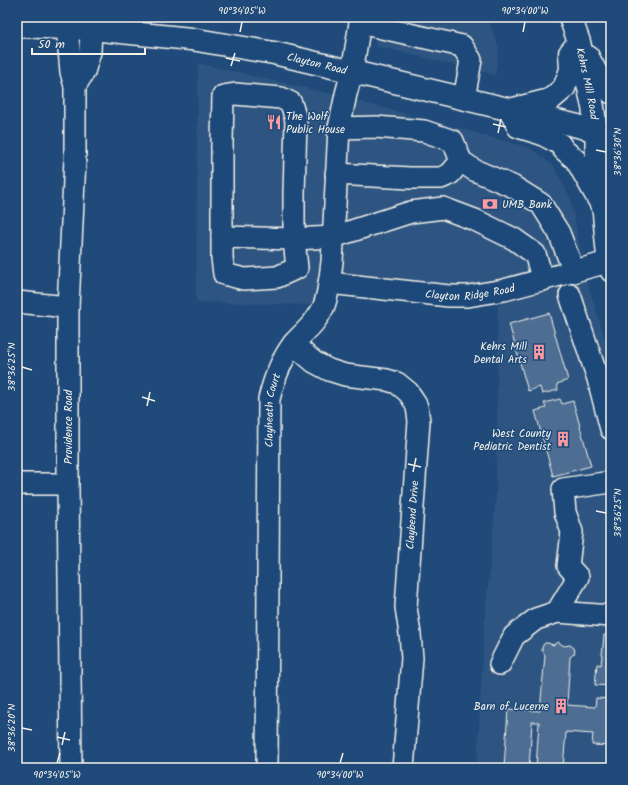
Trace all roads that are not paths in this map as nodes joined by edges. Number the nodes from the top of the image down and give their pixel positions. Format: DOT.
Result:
graph roads {
  1 [pos="570,17"];
  2 [pos="360,20"];
  3 [pos="17,26"];
  4 [pos="67,27"];
  5 [pos="92,29"];
  6 [pos="579,42"];
  7 [pos="352,72"];
  8 [pos="75,86"];
  9 [pos="611,92"];
  10 [pos="464,99"];
  11 [pos="509,110"];
  12 [pos="339,128"];
  13 [pos="604,132"];
  14 [pos="461,161"];
  15 [pos="336,174"];
  16 [pos="607,204"];
  17 [pos="222,237"];
  18 [pos="333,237"];
  19 [pos="294,238"];
  20 [pos="610,267"];
  21 [pos="574,272"];
  22 [pos="543,280"];
  23 [pos="329,283"];
  24 [pos="570,295"];
  25 [pos="17,302"];
  26 [pos="68,307"];
  27 [pos="293,344"];
  28 [pos="605,380"];
  29 [pos="611,429"];
  30 [pos="611,482"];
  31 [pos="68,484"];
  32 [pos="17,485"];
  33 [pos="557,612"];
  34 [pos="611,616"];
  35 [pos="500,664"];
  36 [pos="72,768"];
  37 [pos="267,768"];
  38 [pos="403,768"];
  1 -- 6 [label="main road, Kehrs Mill Road"];
  2 -- 7 [label="street, Clayheath Court"];
  2 -- 10 [label="street"];
  3 -- 4 [label="main road, Clayton Road"];
  4 -- 5 [label="main road, Clayton Road"];
  4 -- 8 [label="street, Providence Road"];
  5 -- 7 [label="main road, Clayton Road"];
  5 -- 8 [label="street"];
  6 -- 9 [label="main road"];
  6 -- 11 [label="main road"];
  6 -- 13 [label="main road, Kehrs Mill Road"];
  7 -- 10 [label="main road, Clayton Road"];
  7 -- 12 [label="street, Clayheath Court"];
  8 -- 26 [label="street, Providence Road"];
  10 -- 11 [label="main road, Clayton Road"];
  11 -- 13 [label="main road, Clayton Road"];
  11 -- 16 [label="street"];
  12 -- 14 [label="street"];
  12 -- 15 [label="street, Clayheath Court"];
  13 -- 16 [label="street, Kehrs Mill Road"];
  14 -- 15 [label="street"];
  14 -- 21 [label="street"];
  15 -- 18 [label="street, Clayheath Court"];
  16 -- 20 [label="street, Kehrs Mill Road"];
  17 -- 19 [label="street"];
  17 -- 19 [label="street"];
  17 -- 19 [label="street"];
  18 -- 19 [label="street"];
  18 -- 22 [label="street"];
  18 -- 23 [label="street, Clayheath Court"];
  20 -- 21 [label="street, Clayton Ridge Road"];
  21 -- 22 [label="street, Clayton Ridge Road"];
  22 -- 23 [label="street, Clayton Ridge Road"];
  23 -- 27 [label="street, Clayheath Court"];
  24 -- 28 [label="street"];
  25 -- 26 [label="street"];
  26 -- 31 [label="street, Providence Road"];
  27 -- 37 [label="street, Clayheath Court"];
  27 -- 38 [label="street, Claybend Drive"];
  28 -- 29 [label="street"];
  30 -- 33 [label="street"];
  31 -- 32 [label="street"];
  31 -- 36 [label="street, Providence Road"];
  33 -- 34 [label="street"];
  33 -- 35 [label="street"];
}
